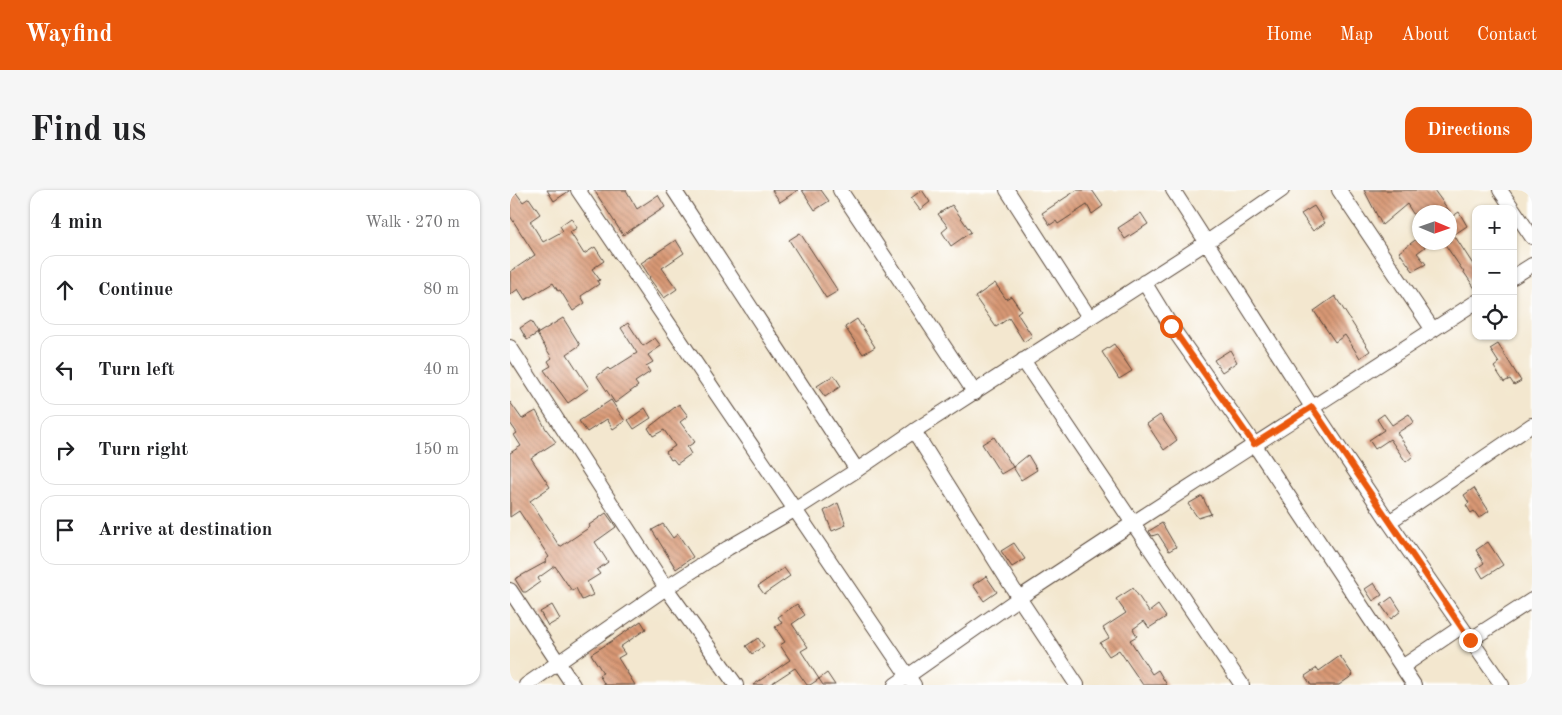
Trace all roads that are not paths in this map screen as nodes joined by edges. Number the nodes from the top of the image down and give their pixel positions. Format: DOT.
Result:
graph roads {
  1 [pos="578,190"];
  2 [pos="674,190"];
  3 [pos="840,190"];
  4 [pos="1007,190"];
  5 [pos="1173,190"];
  6 [pos="1282,190"];
  7 [pos="1339,190"];
  8 [pos="1500,190"];
  9 [pos="1510,205"];
  10 [pos="1517,215"];
  11 [pos="1532,237"];
  12 [pos="1207,242"];
  13 [pos="1532,265"];
  14 [pos="1517,274"];
  15 [pos="1144,282"];
  16 [pos="1472,305"];
  17 [pos="1089,317"];
  18 [pos="1433,330"];
  19 [pos="510,347"];
  20 [pos="1023,360"];
  21 [pos="975,393"];
  22 [pos="1312,407"];
  23 [pos="1532,425"];
  24 [pos="914,431"];
  25 [pos="1254,444"];
  26 [pos="857,470"];
  27 [pos="796,509"];
  28 [pos="1389,522"];
  29 [pos="1133,523"];
  30 [pos="666,588"];
  31 [pos="510,590"];
  32 [pos="1020,598"];
  33 [pos="1532,600"];
  34 [pos="1461,628"];
  35 [pos="1470,640"];
  36 [pos="559,663"];
  37 [pos="1402,666"];
  38 [pos="911,680"];
  39 [pos="526,685"];
  40 [pos="573,685"];
  41 [pos="736,685"];
  42 [pos="896,685"];
  43 [pos="1077,685"];
  44 [pos="1242,685"];
  45 [pos="1414,685"];
  46 [pos="1502,685"];
  1 -- 27 [label="street"];
  2 -- 26 [label="street"];
  3 -- 21 [label="street"];
  4 -- 17 [label="street"];
  5 -- 12 [label="street"];
  6 -- 12 [label="street"];
  7 -- 18 [label="street"];
  8 -- 9 [label="street"];
  10 -- 11 [label="street"];
  12 -- 15 [label="street"];
  12 -- 22 [label="street"];
  13 -- 14 [label="street"];
  15 -- 17 [label="street"];
  15 -- 25 [label="street"];
  16 -- 18 [label="street"];
  17 -- 20 [label="street"];
  18 -- 22 [label="street"];
  19 -- 30 [label="street"];
  20 -- 21 [label="street"];
  20 -- 29 [label="street"];
  21 -- 24 [label="street"];
  22 -- 25 [label="street"];
  22 -- 28 [label="street"];
  23 -- 28 [label="street"];
  24 -- 26 [label="street"];
  24 -- 32 [label="street"];
  25 -- 29 [label="street"];
  25 -- 37 [label="street"];
  26 -- 27 [label="street"];
  27 -- 30 [label="street"];
  27 -- 38 [label="street"];
  28 -- 34 [label="street"];
  29 -- 32 [label="street"];
  29 -- 44 [label="street"];
  30 -- 36 [label="street"];
  30 -- 41 [label="street"];
  31 -- 36 [label="street"];
  32 -- 38 [label="street"];
  32 -- 43 [label="street"];
  33 -- 35 [label="street"];
  34 -- 35 [label="street"];
  34 -- 37 [label="street"];
  35 -- 46 [label="street"];
  36 -- 39 [label="street"];
  36 -- 40 [label="street"];
  37 -- 45 [label="street"];
  38 -- 42 [label="street"];
}
